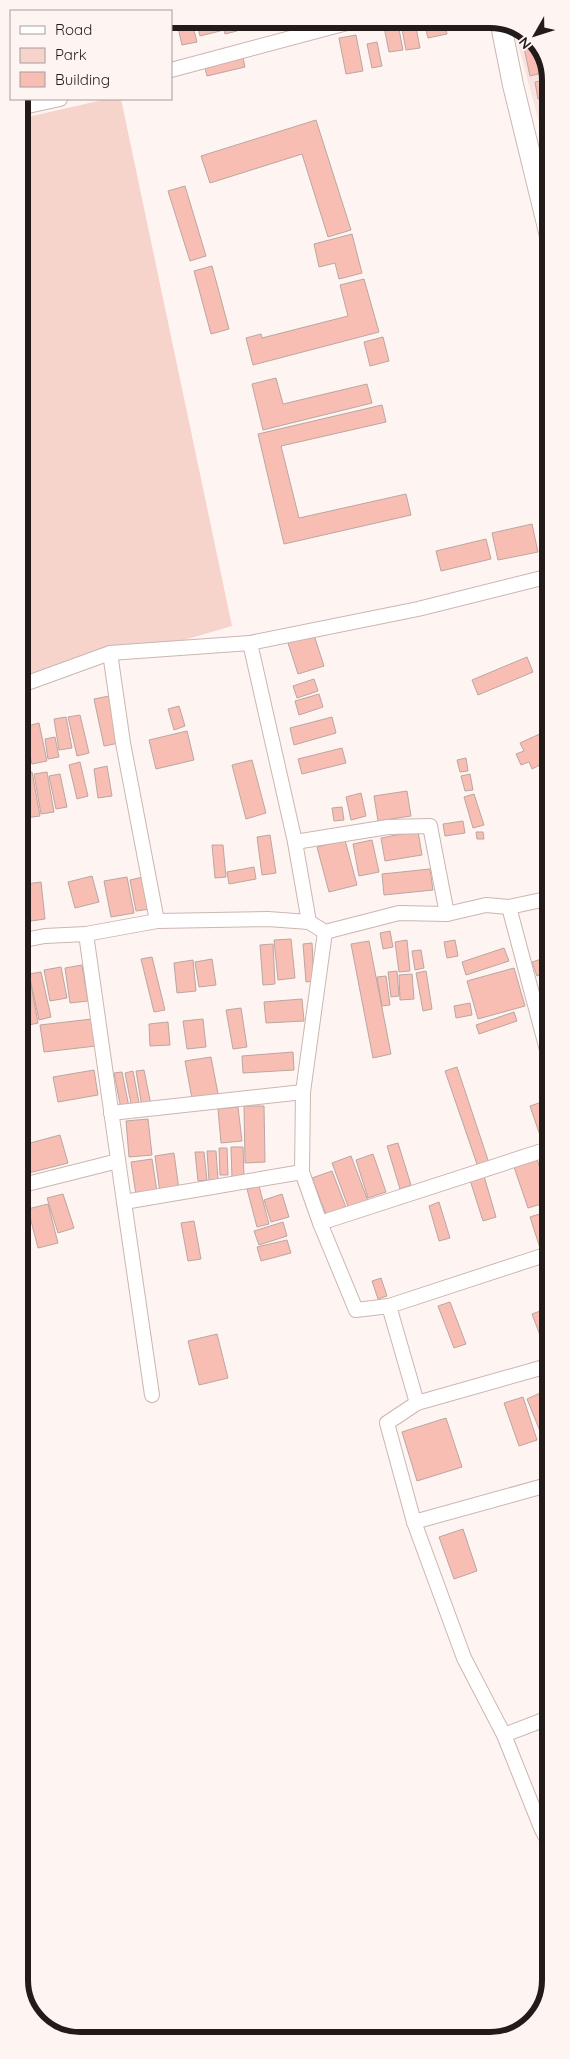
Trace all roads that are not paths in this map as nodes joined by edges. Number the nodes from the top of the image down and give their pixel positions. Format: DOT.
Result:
graph roads {
  1 [pos="328,28"];
  2 [pos="502,29"];
  3 [pos="172,70"];
  4 [pos="55,100"];
  5 [pos="28,106"];
  6 [pos="542,203"];
  7 [pos="542,578"];
  8 [pos="250,643"];
  9 [pos="110,653"];
  10 [pos="28,683"];
  11 [pos="295,842"];
  12 [pos="542,900"];
  13 [pos="509,907"];
  14 [pos="447,914"];
  15 [pos="157,921"];
  16 [pos="309,922"];
  17 [pos="325,932"];
  18 [pos="86,934"];
  19 [pos="28,940"];
  20 [pos="542,1031"];
  21 [pos="302,1092"];
  22 [pos="111,1113"];
  23 [pos="542,1151"];
  24 [pos="118,1161"];
  25 [pos="302,1172"];
  26 [pos="28,1184"];
  27 [pos="124,1202"];
  28 [pos="320,1223"];
  29 [pos="542,1256"];
  30 [pos="389,1306"];
  31 [pos="542,1368"];
  32 [pos="152,1395"];
  33 [pos="417,1403"];
  34 [pos="542,1486"];
  35 [pos="414,1522"];
  36 [pos="542,1720"];
  37 [pos="504,1735"];
  38 [pos="542,1817"];
  1 -- 3 [label="street"];
  2 -- 6 [label="main road"];
  4 -- 5 [label="street"];
  7 -- 8 [label="street"];
  8 -- 9 [label="street"];
  8 -- 11 [label="street"];
  9 -- 10 [label="street"];
  9 -- 15 [label="street"];
  11 -- 14 [label="street"];
  11 -- 16 [label="street"];
  12 -- 13 [label="street"];
  13 -- 14 [label="street"];
  13 -- 20 [label="street"];
  14 -- 17 [label="street"];
  15 -- 16 [label="street"];
  15 -- 18 [label="street"];
  16 -- 17 [label="street"];
  17 -- 21 [label="street"];
  18 -- 19 [label="street"];
  18 -- 22 [label="street"];
  21 -- 22 [label="street"];
  21 -- 25 [label="street"];
  22 -- 24 [label="street"];
  23 -- 28 [label="street"];
  24 -- 26 [label="street"];
  24 -- 27 [label="street"];
  25 -- 27 [label="street"];
  25 -- 28 [label="street"];
  27 -- 32 [label="street"];
  28 -- 30 [label="street"];
  29 -- 30 [label="street"];
  30 -- 33 [label="street"];
  31 -- 33 [label="street"];
  33 -- 35 [label="street"];
  34 -- 35 [label="street"];
  35 -- 37 [label="street"];
  36 -- 37 [label="street"];
  37 -- 38 [label="street"];
}
